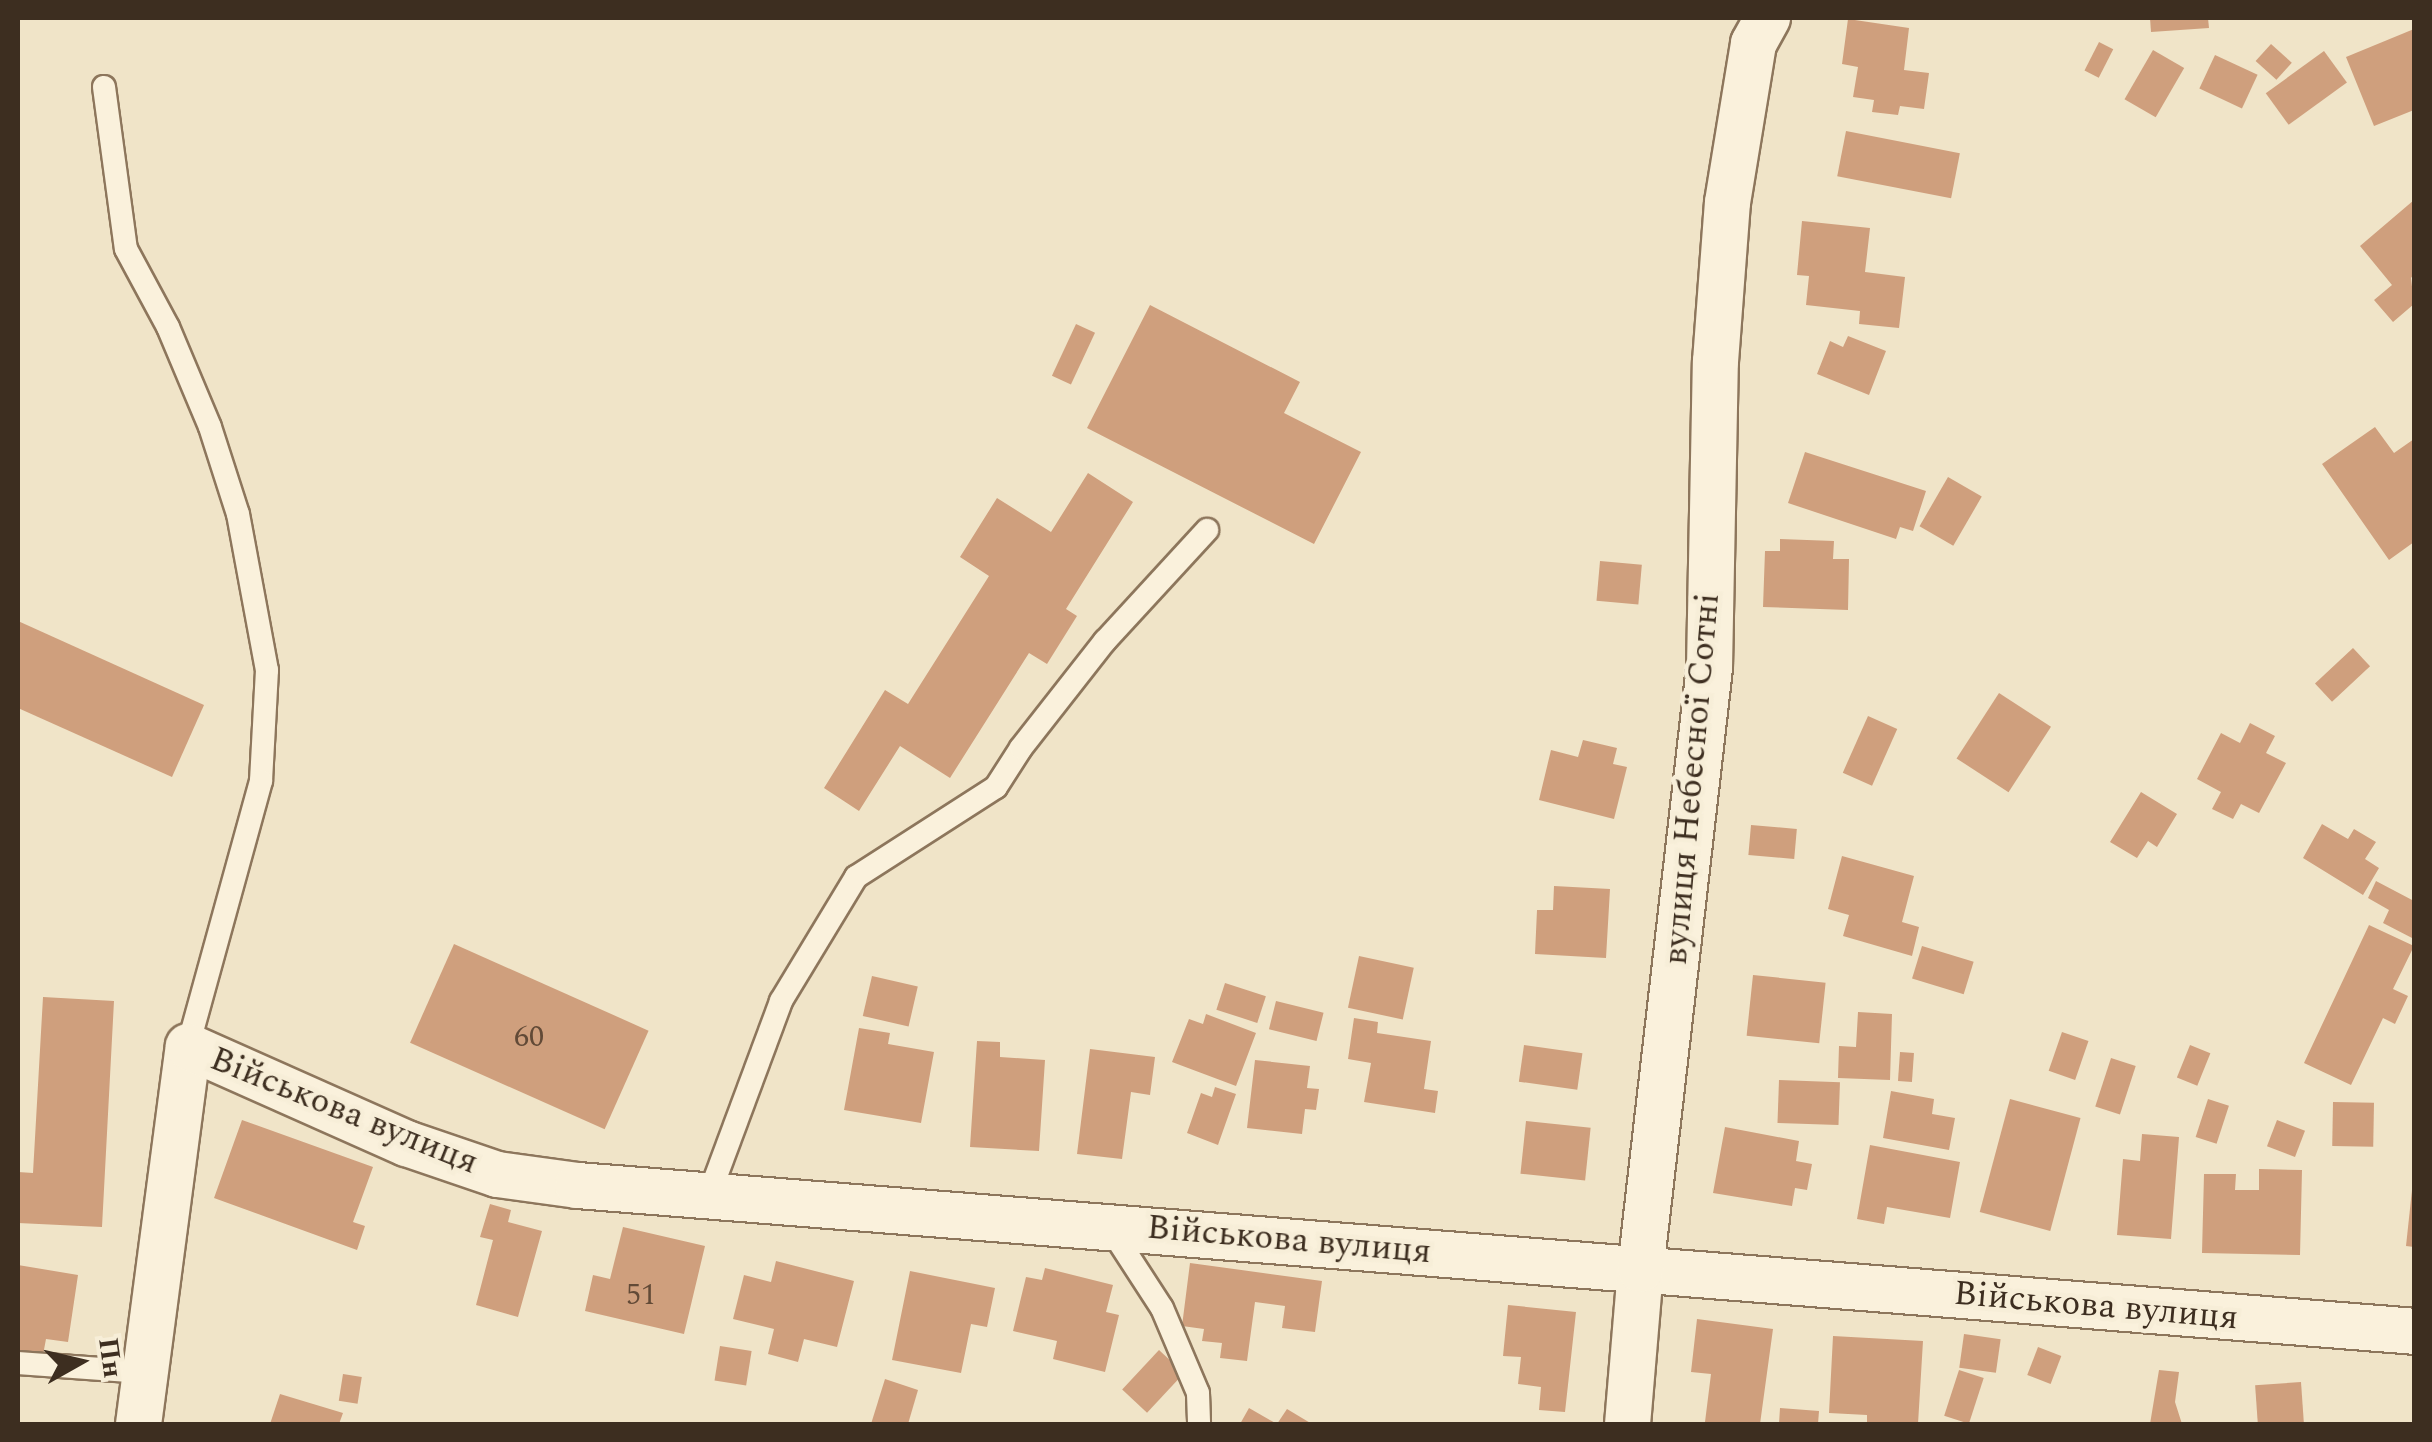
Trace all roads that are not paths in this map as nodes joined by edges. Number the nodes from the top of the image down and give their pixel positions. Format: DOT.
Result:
graph roads {
  1 [pos="1767,18"];
  2 [pos="104,87"];
  3 [pos="1207,530"];
  4 [pos="188,1046"];
  5 [pos="708,1195"];
  6 [pos="1108,1225"];
  7 [pos="1640,1270"];
  8 [pos="2414,1331"];
  9 [pos="18,1363"];
  10 [pos="143,1372"];
  11 [pos="138,1424"];
  12 [pos="1199,1424"];
  13 [pos="1627,1424"];
  1 -- 7 [label="street, вулиця Небесної Сотні"];
  2 -- 4 [label="lane"];
  3 -- 5 [label="lane"];
  4 -- 5 [label="street, Військова вулиця"];
  4 -- 10 [label="street"];
  5 -- 6 [label="street, Військова вулиця"];
  6 -- 7 [label="street, Військова вулиця"];
  6 -- 12 [label="lane"];
  7 -- 8 [label="street, Військова вулиця"];
  7 -- 13 [label="street, вулиця Небесної Сотні"];
  9 -- 10 [label="lane"];
  10 -- 11 [label="street"];
}
